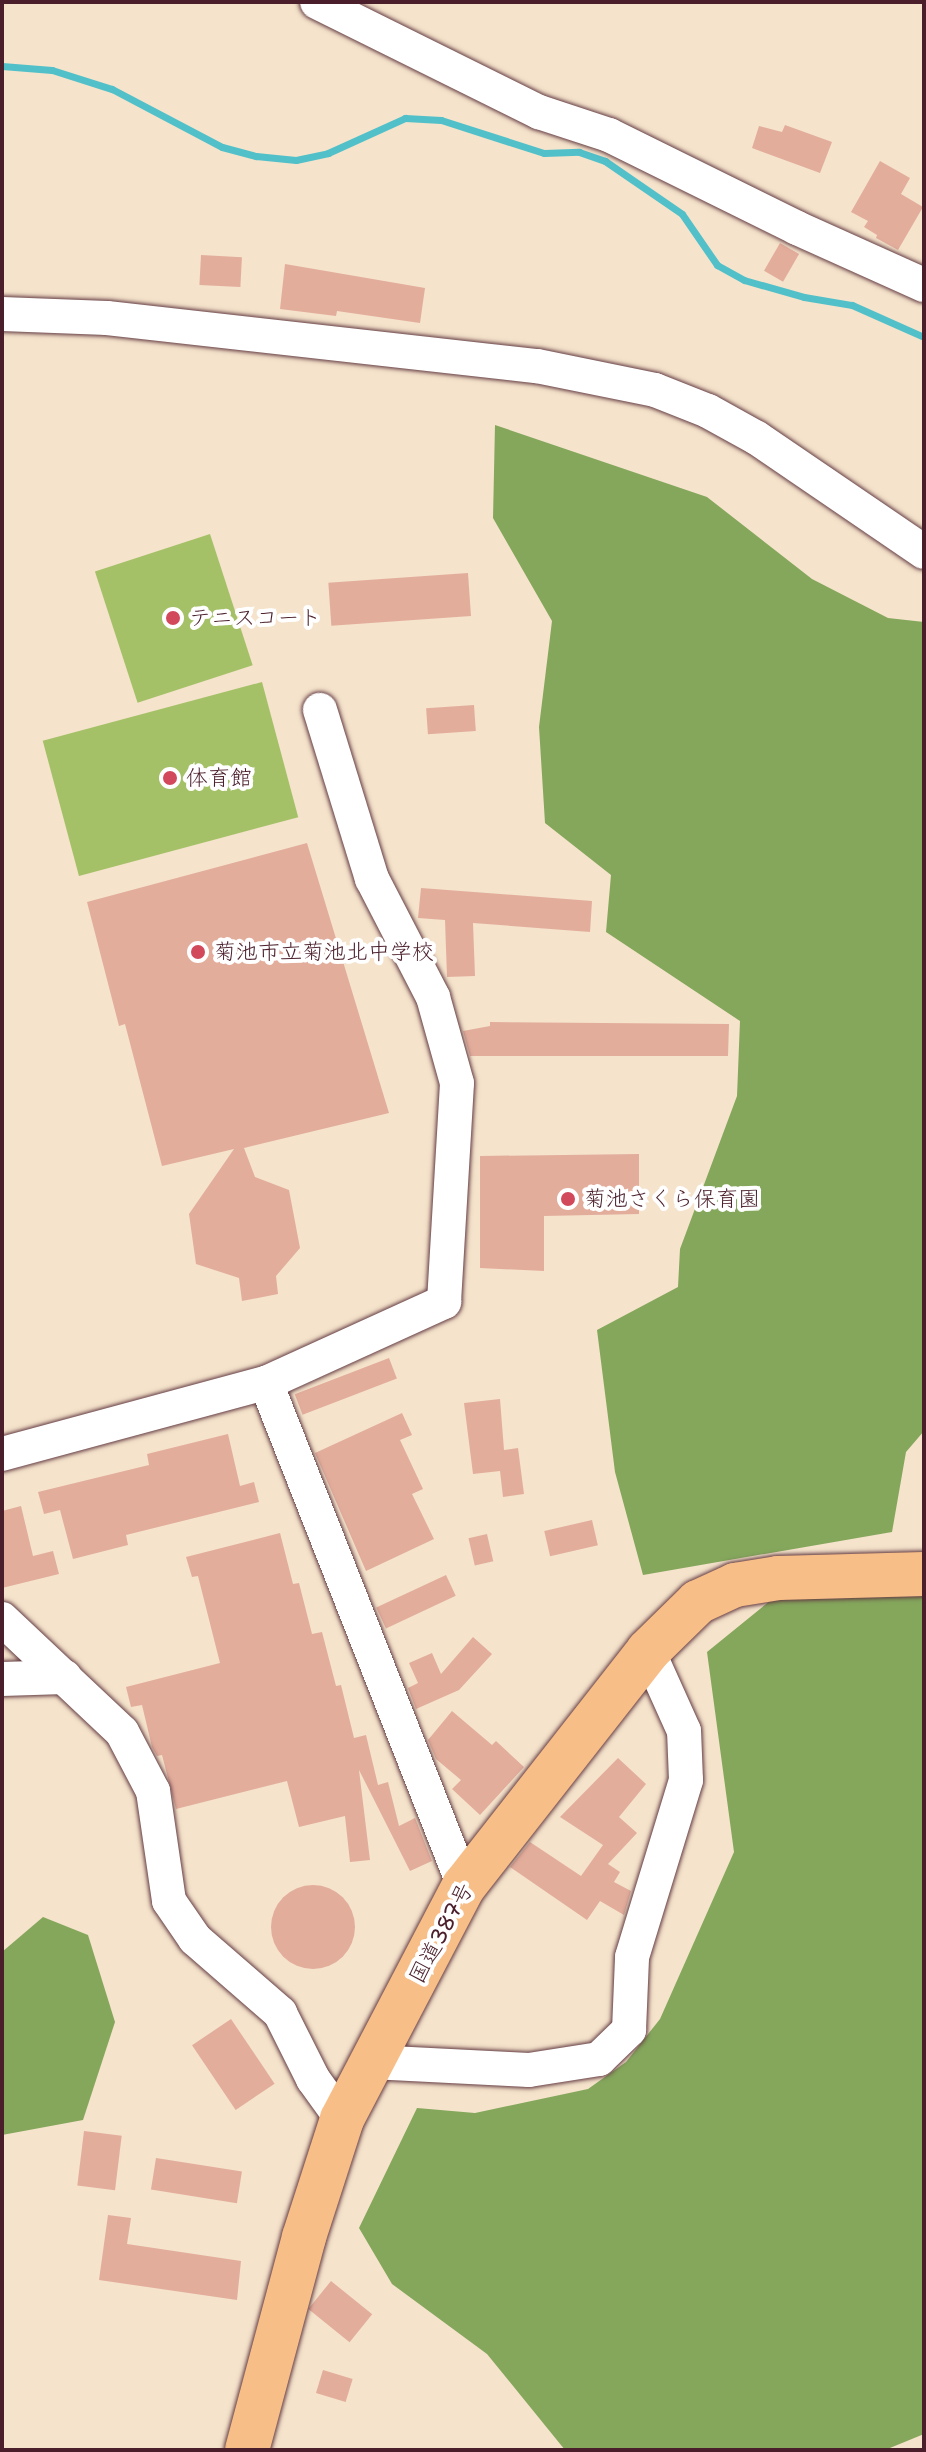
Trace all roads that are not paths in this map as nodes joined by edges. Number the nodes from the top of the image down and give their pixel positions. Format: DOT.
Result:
graph roads {
  1 [pos="317,2"];
  2 [pos="924,285"];
  3 [pos="2,314"];
  4 [pos="924,552"];
  5 [pos="320,710"];
  6 [pos="266,1383"];
  7 [pos="2,1454"];
  8 [pos="924,1574"];
  9 [pos="2,1619"];
  10 [pos="648,1651"];
  11 [pos="65,1677"];
  12 [pos="2,1679"];
  13 [pos="464,1886"];
  14 [pos="371,2062"];
  15 [pos="342,2119"];
  16 [pos="247,2450"];
  1 -- 2 [label="street"];
  3 -- 4 [label="street"];
  5 -- 6 [label="street"];
  6 -- 7 [label="street"];
  6 -- 13 [label="street"];
  8 -- 10 [label="highway, 国道387号"];
  9 -- 11 [label="street"];
  10 -- 13 [label="highway, 国道387号"];
  10 -- 14 [label="street"];
  11 -- 12 [label="street"];
  11 -- 15 [label="street"];
  13 -- 14 [label="highway, 国道387号"];
  14 -- 15 [label="highway, 国道387号"];
  15 -- 16 [label="highway, 国道387号"];
}
